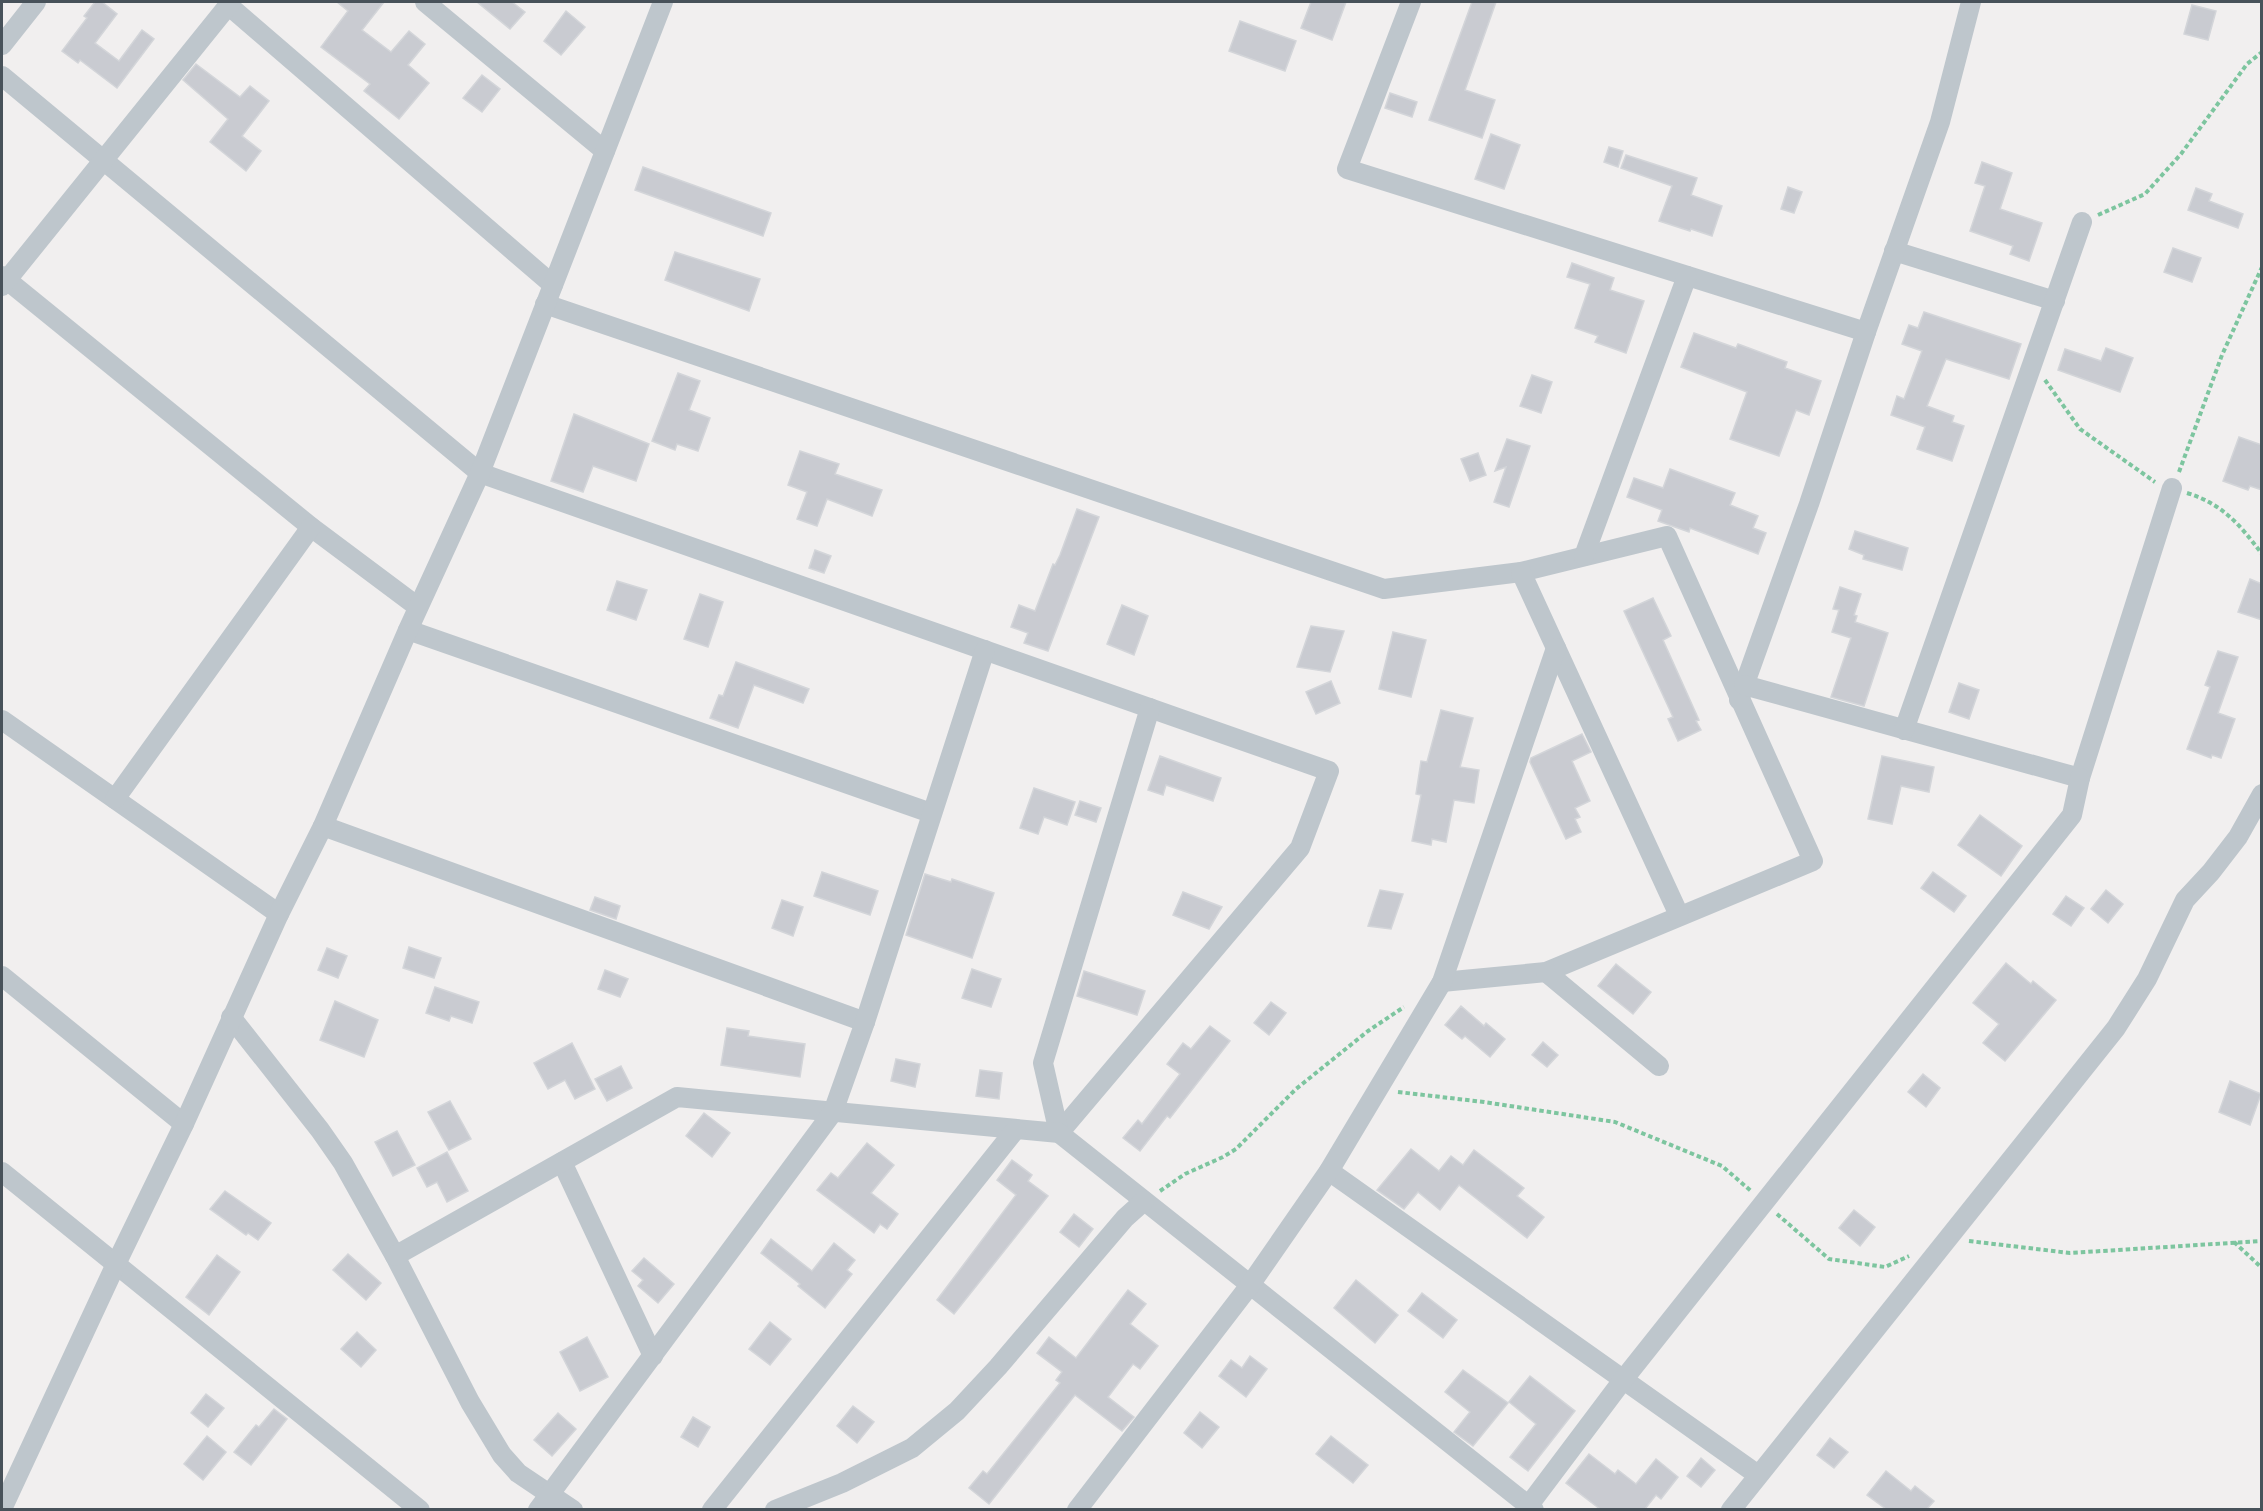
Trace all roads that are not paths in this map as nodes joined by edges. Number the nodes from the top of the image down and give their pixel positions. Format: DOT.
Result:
graph roads {
  1 [pos="36,2"];
  2 [pos="663,2"];
  3 [pos="1411,2"];
  4 [pos="1971,2"];
  5 [pos="230,3"];
  6 [pos="430,3"];
  7 [pos="2,45"];
  8 [pos="2,76"];
  9 [pos="605,151"];
  10 [pos="104,160"];
  11 [pos="2082,222"];
  12 [pos="1894,251"];
  13 [pos="1688,276"];
  14 [pos="3,281"];
  15 [pos="553,285"];
  16 [pos="2055,301"];
  17 [pos="545,304"];
  18 [pos="1866,332"];
  19 [pos="480,473"];
  20 [pos="2172,488"];
  21 [pos="311,527"];
  22 [pos="1584,556"];
  23 [pos="1521,572"];
  24 [pos="418,607"];
  25 [pos="408,630"];
  26 [pos="1556,648"];
  27 [pos="985,650"];
  28 [pos="1742,693"];
  29 [pos="1150,708"];
  30 [pos="2,720"];
  31 [pos="1904,729"];
  32 [pos="2080,778"];
  33 [pos="2262,794"];
  34 [pos="115,799"];
  35 [pos="931,813"];
  36 [pos="323,826"];
  37 [pos="279,914"];
  38 [pos="1679,915"];
  39 [pos="1546,972"];
  40 [pos="2,976"];
  41 [pos="1442,982"];
  42 [pos="231,1017"];
  43 [pos="864,1022"];
  44 [pos="1659,1066"];
  45 [pos="833,1112"];
  46 [pos="184,1124"];
  47 [pos="1016,1129"];
  48 [pos="1059,1133"];
  49 [pos="562,1162"];
  50 [pos="1329,1171"];
  51 [pos="2,1172"];
  52 [pos="1144,1201"];
  53 [pos="395,1256"];
  54 [pos="116,1264"];
  55 [pos="1250,1285"];
  56 [pos="653,1356"];
  57 [pos="1623,1380"];
  58 [pos="1758,1475"];
  59 [pos="544,1503"];
  60 [pos="1532,1507"];
  61 [pos="2,1509"];
  62 [pos="420,1509"];
  63 [pos="573,1509"];
  64 [pos="712,1509"];
  65 [pos="775,1509"];
  66 [pos="1077,1509"];
  67 [pos="1731,1509"];
  1 -- 7 [label="street"];
  2 -- 9 [label="street"];
  3 -- 13 [label="street"];
  4 -- 12 [label="street"];
  5 -- 10 [label="street"];
  5 -- 15 [label="street"];
  6 -- 9 [label="street"];
  8 -- 10 [label="street"];
  9 -- 15 [label="street"];
  10 -- 14 [label="street"];
  10 -- 19 [label="street"];
  11 -- 16 [label="street"];
  12 -- 16 [label="street"];
  12 -- 18 [label="street"];
  13 -- 18 [label="street"];
  13 -- 22 [label="street"];
  14 -- 21 [label="street"];
  15 -- 17 [label="street"];
  16 -- 31 [label="street"];
  17 -- 19 [label="street"];
  17 -- 23 [label="street"];
  18 -- 28 [label="street"];
  19 -- 24 [label="street"];
  19 -- 27 [label="street"];
  20 -- 32 [label="street"];
  21 -- 24 [label="street"];
  21 -- 34 [label="street"];
  22 -- 23 [label="street"];
  22 -- 28 [label="street"];
  23 -- 26 [label="street"];
  24 -- 25 [label="street"];
  25 -- 35 [label="street"];
  25 -- 36 [label="street"];
  26 -- 38 [label="street"];
  26 -- 41 [label="street"];
  27 -- 29 [label="street"];
  27 -- 35 [label="street"];
  28 -- 31 [label="street"];
  28 -- 38 [label="street"];
  29 -- 48 [label="street"];
  29 -- 48 [label="street"];
  30 -- 34 [label="street"];
  31 -- 32 [label="street"];
  32 -- 57 [label="street"];
  33 -- 58 [label="street"];
  34 -- 37 [label="street"];
  35 -- 43 [label="street"];
  36 -- 37 [label="street"];
  36 -- 43 [label="street"];
  37 -- 42 [label="street"];
  38 -- 39 [label="street"];
  39 -- 41 [label="street"];
  39 -- 44 [label="street"];
  40 -- 46 [label="street"];
  41 -- 50 [label="street"];
  42 -- 46 [label="street"];
  42 -- 53 [label="street"];
  43 -- 45 [label="street"];
  45 -- 47 [label="street"];
  45 -- 49 [label="street"];
  45 -- 56 [label="street"];
  46 -- 54 [label="street"];
  47 -- 48 [label="street"];
  47 -- 64 [label="street"];
  48 -- 52 [label="street"];
  49 -- 53 [label="street"];
  49 -- 56 [label="street"];
  50 -- 55 [label="street"];
  50 -- 57 [label="street"];
  51 -- 54 [label="street"];
  52 -- 55 [label="street"];
  52 -- 65 [label="street"];
  53 -- 59 [label="street"];
  54 -- 61 [label="street"];
  54 -- 62 [label="street"];
  55 -- 60 [label="street"];
  55 -- 66 [label="street"];
  56 -- 59 [label="street"];
  57 -- 58 [label="street"];
  57 -- 60 [label="street"];
  58 -- 67 [label="street"];
  59 -- 63 [label="street"];
}
